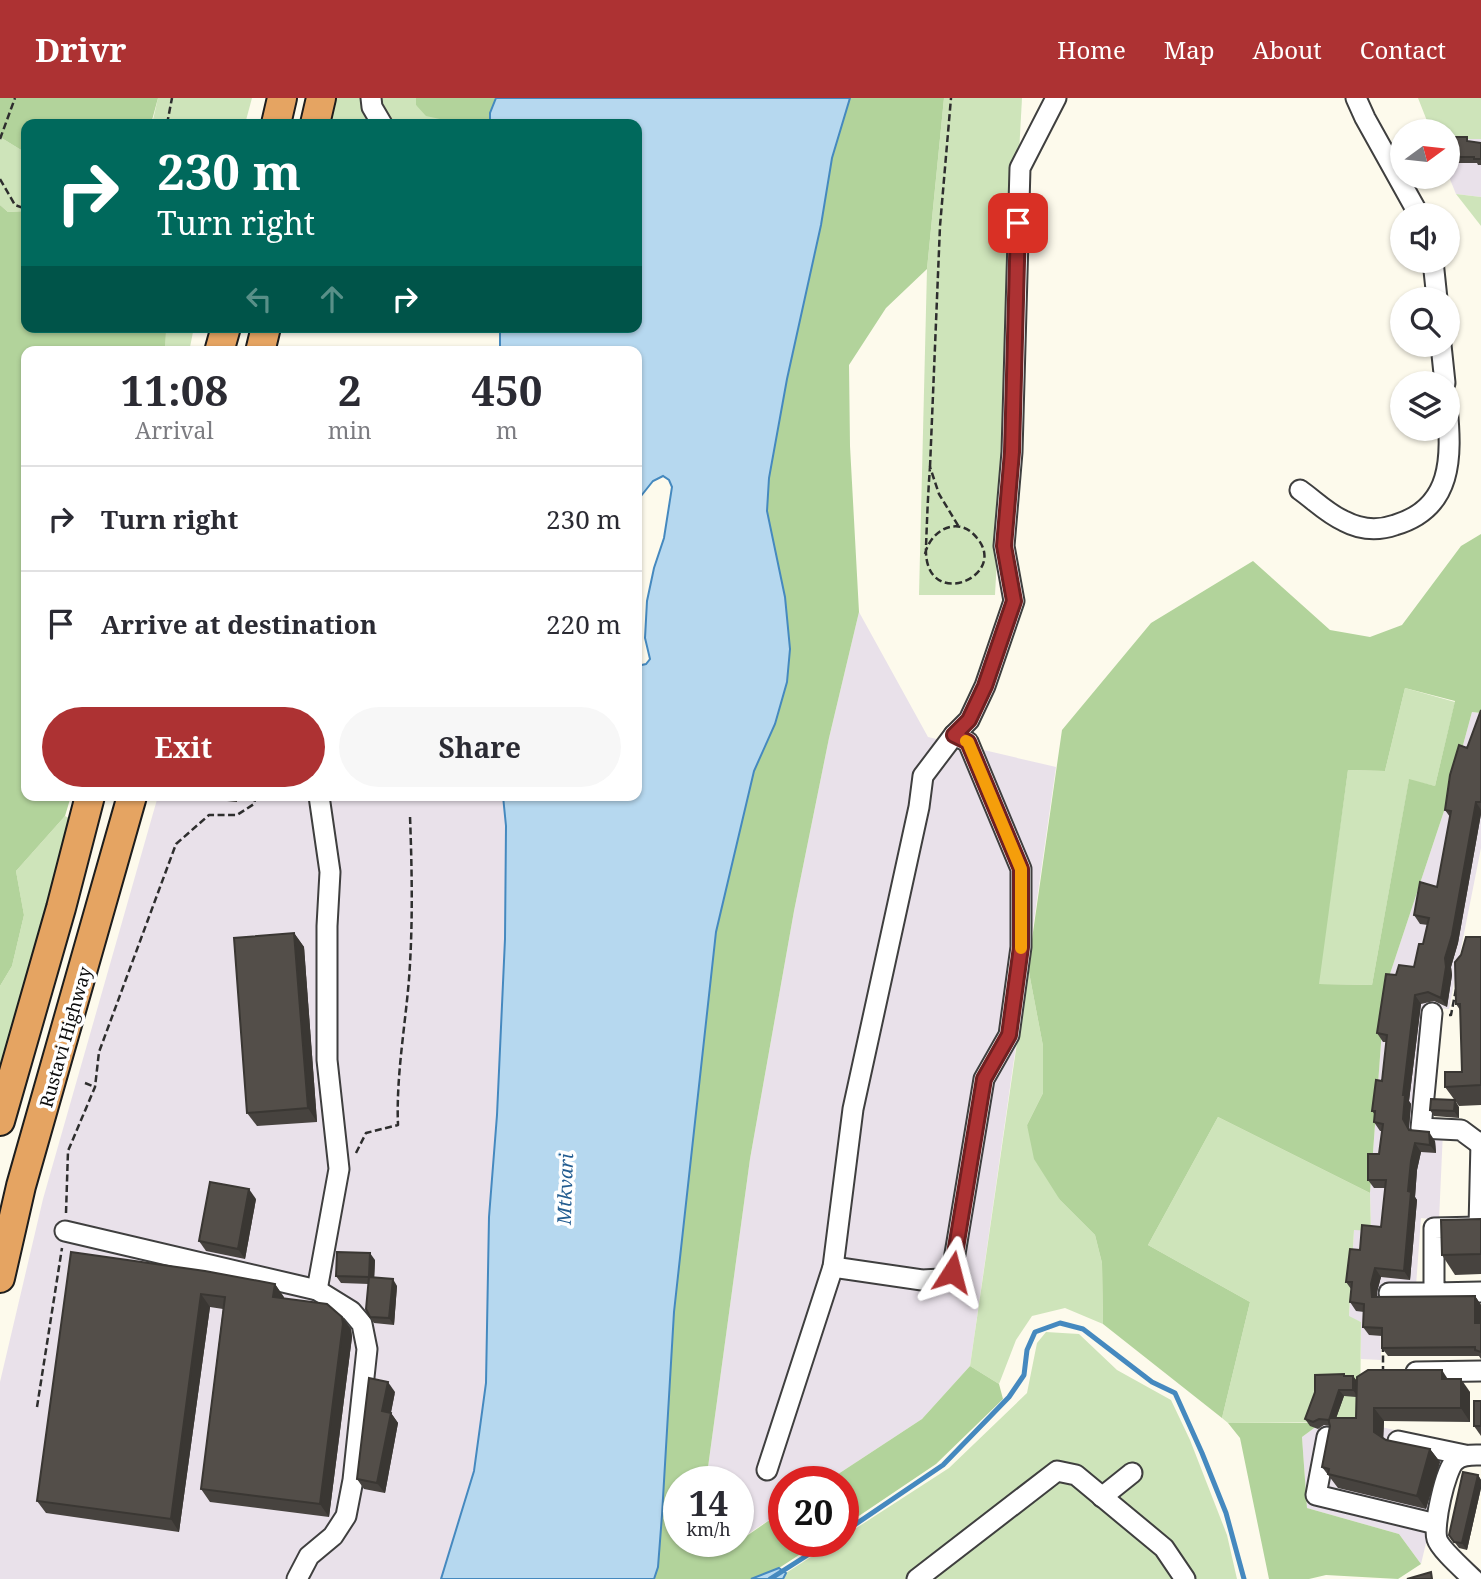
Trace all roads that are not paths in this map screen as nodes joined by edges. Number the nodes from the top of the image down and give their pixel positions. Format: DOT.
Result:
graph roads {
  1 [pos="282,98"];
  2 [pos="321,98"];
  3 [pos="371,98"];
  4 [pos="1056,98"];
  5 [pos="1356,98"];
  6 [pos="277,119"];
  7 [pos="316,119"];
  8 [pos="379,119"];
  9 [pos="1412,203"];
  10 [pos="1450,441"];
  11 [pos="1300,490"];
  12 [pos="954,735"];
  13 [pos="89,801"];
  14 [pos="131,801"];
  15 [pos="320,801"];
  16 [pos="1432,1013"];
  17 [pos="0,1121"];
  18 [pos="1481,1143"];
  19 [pos="65,1231"];
  20 [pos="833,1267"];
  21 [pos="0,1278"];
  22 [pos="317,1290"];
  23 [pos="1481,1292"];
  24 [pos="1389,1293"];
  25 [pos="1434,1293"];
  26 [pos="1481,1371"];
  27 [pos="1383,1373"];
  28 [pos="1327,1437"];
  29 [pos="1398,1441"];
  30 [pos="1473,1455"];
  31 [pos="767,1470"];
  32 [pos="1132,1473"];
  33 [pos="1102,1497"];
  34 [pos="1436,1524"];
  35 [pos="297,1579"];
  36 [pos="917,1579"];
  37 [pos="1185,1579"];
  38 [pos="1473,1579"];
  1 -- 6 [label="highway"];
  2 -- 7 [label="highway"];
  3 -- 8 [label="street"];
  4 -- 12 [label="street"];
  5 -- 9 [label="street"];
  10 -- 11 [label="street"];
  12 -- 20 [label="street"];
  12 -- 20 [label="street"];
  13 -- 17 [label="highway"];
  14 -- 21 [label="highway, Rustavi Highway"];
  15 -- 22 [label="street"];
  16 -- 18 [label="street"];
  18 -- 25 [label="street"];
  19 -- 22 [label="street"];
  20 -- 31 [label="street"];
  22 -- 35 [label="street"];
  23 -- 25 [label="street"];
  24 -- 25 [label="street"];
  26 -- 27 [label="street"];
  28 -- 34 [label="street"];
  29 -- 30 [label="street"];
  30 -- 34 [label="street"];
  32 -- 33 [label="street"];
  33 -- 36 [label="street"];
  33 -- 37 [label="street"];
  34 -- 38 [label="street"];
}
